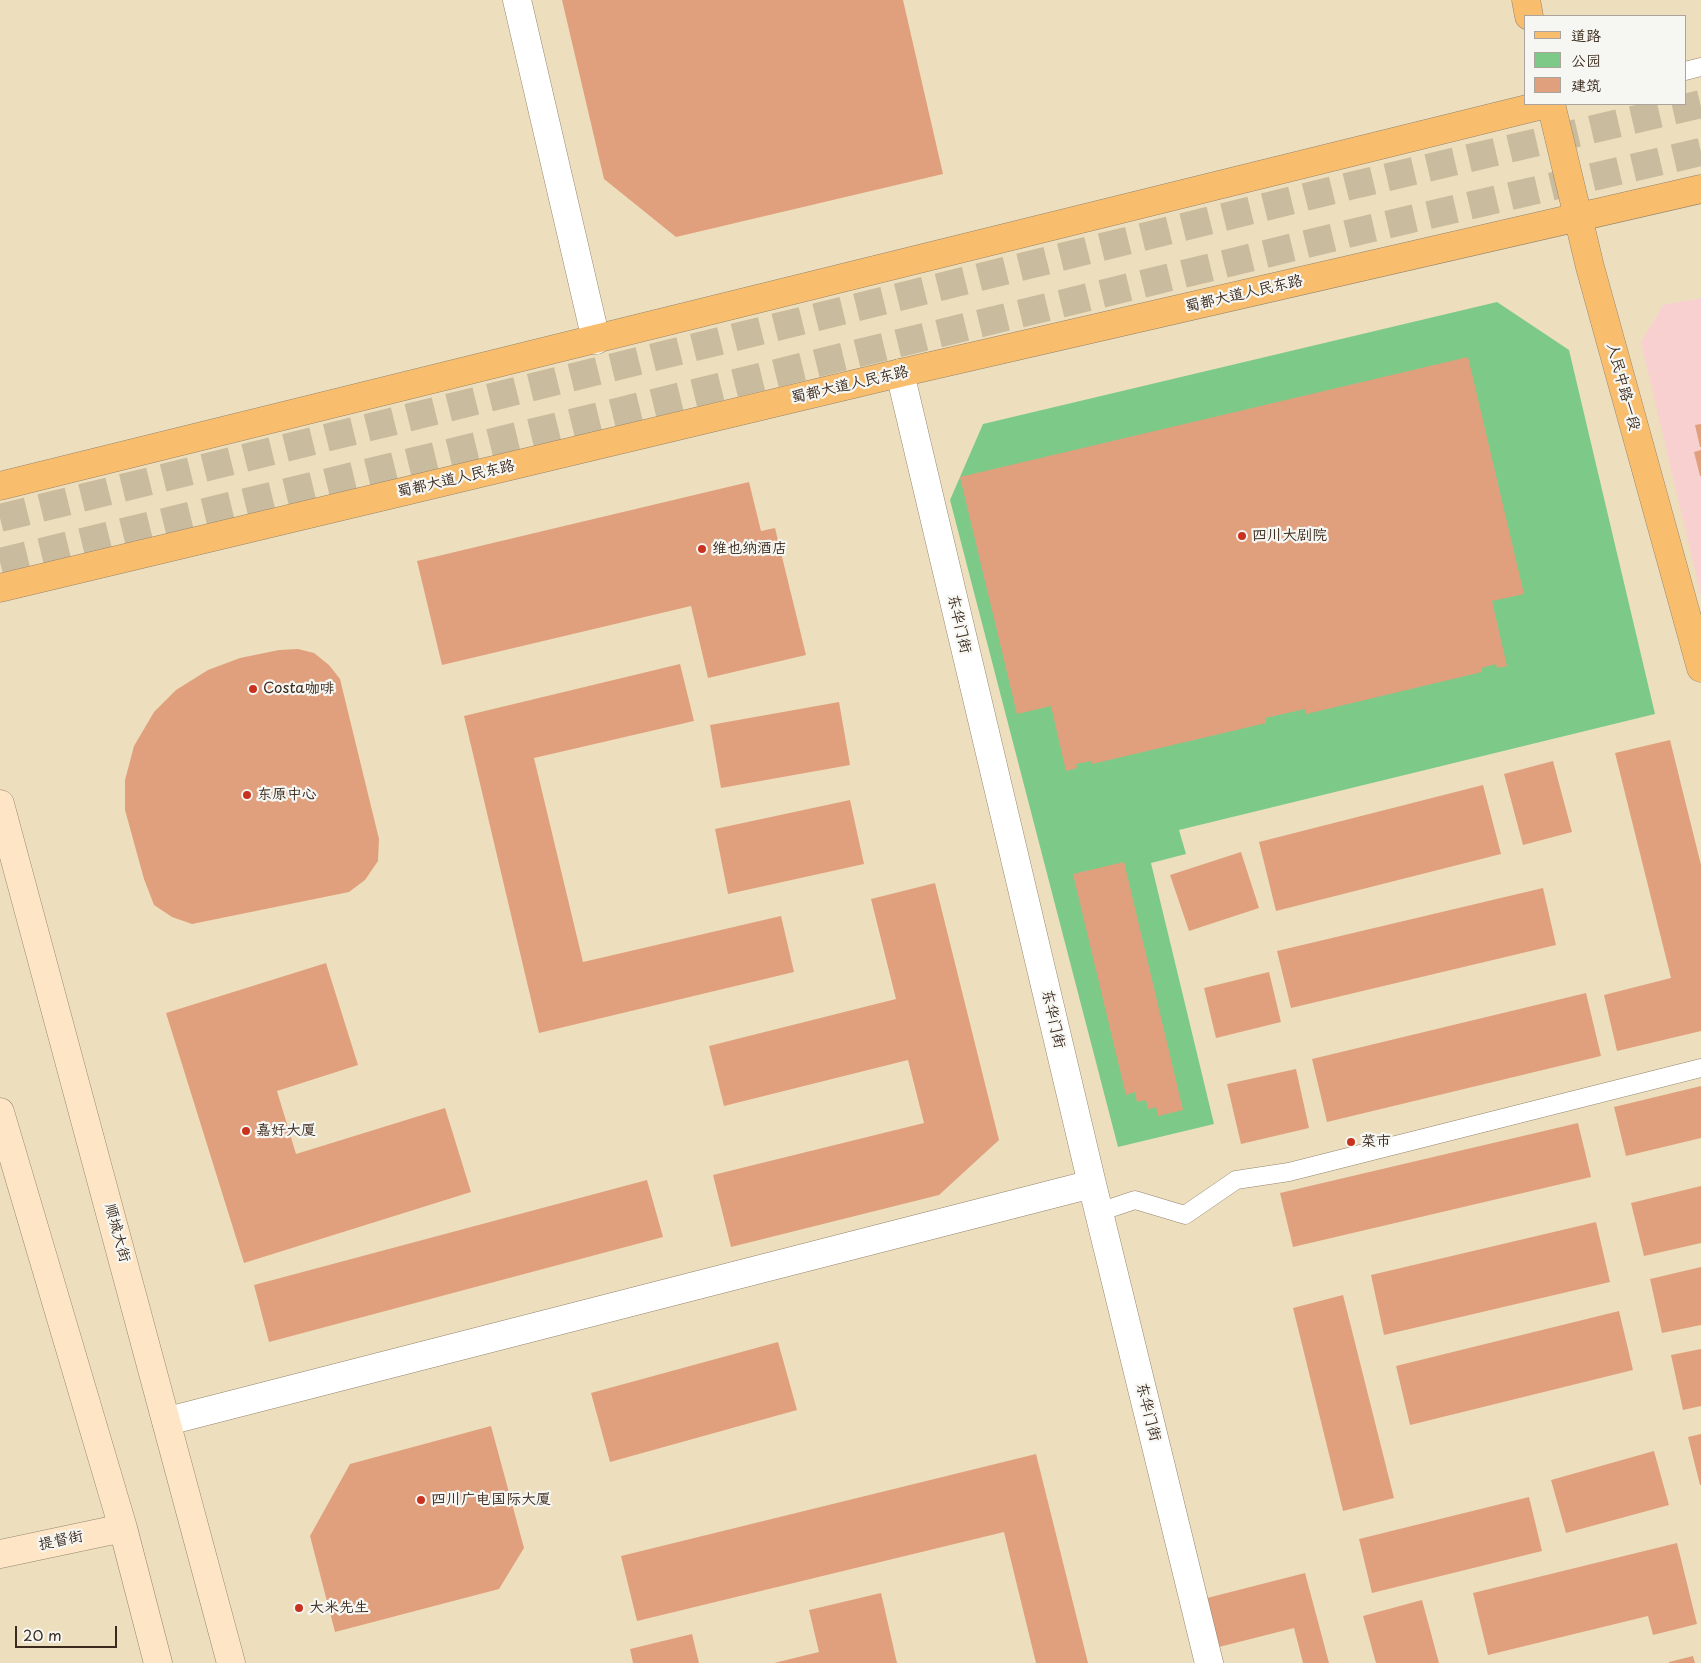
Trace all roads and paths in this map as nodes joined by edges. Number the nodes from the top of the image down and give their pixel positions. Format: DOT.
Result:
graph roads {
  1 [pos="517,0"];
  2 [pos="1526,0"];
  3 [pos="1530,15"];
  4 [pos="1701,67"];
  5 [pos="1686,71"];
  6 [pos="1545,105"];
  7 [pos="1549,105"];
  8 [pos="1701,189"];
  9 [pos="1577,217"];
  10 [pos="596,340"];
  11 [pos="900,373"];
  12 [pos="0,486"];
  13 [pos="0,588"];
  14 [pos="1701,668"];
  15 [pos="0,804"];
  16 [pos="1701,1068"];
  17 [pos="0,1112"];
  18 [pos="1092,1184"];
  19 [pos="1099,1212"];
  20 [pos="168,1421"];
  21 [pos="123,1528"];
  22 [pos="0,1554"];
  23 [pos="158,1663"];
  24 [pos="232,1663"];
  25 [pos="1209,1663"];
  1 -- 10 [label="street"];
  2 -- 3 [label="main road"];
  4 -- 5 [label="lane"];
  6 -- 10 [label="main road"];
  7 -- 9 [label="main road, 人民中路一段"];
  8 -- 9 [label="main road, 蜀都大道人民东路"];
  9 -- 11 [label="main road, 蜀都大道人民东路"];
  9 -- 14 [label="main road, 人民中路一段"];
  10 -- 12 [label="main road"];
  11 -- 13 [label="main road, 蜀都大道人民东路"];
  11 -- 18 [label="street, 东华门街"];
  15 -- 20 [label="main road, 顺城大街"];
  16 -- 19 [label="lane"];
  17 -- 21 [label="main road"];
  18 -- 19 [label="street, 东华门街"];
  18 -- 20 [label="street"];
  19 -- 25 [label="street, 东华门街"];
  20 -- 24 [label="main road, 顺城大街"];
  21 -- 22 [label="main road, 提督街"];
  21 -- 23 [label="main road"];
}
